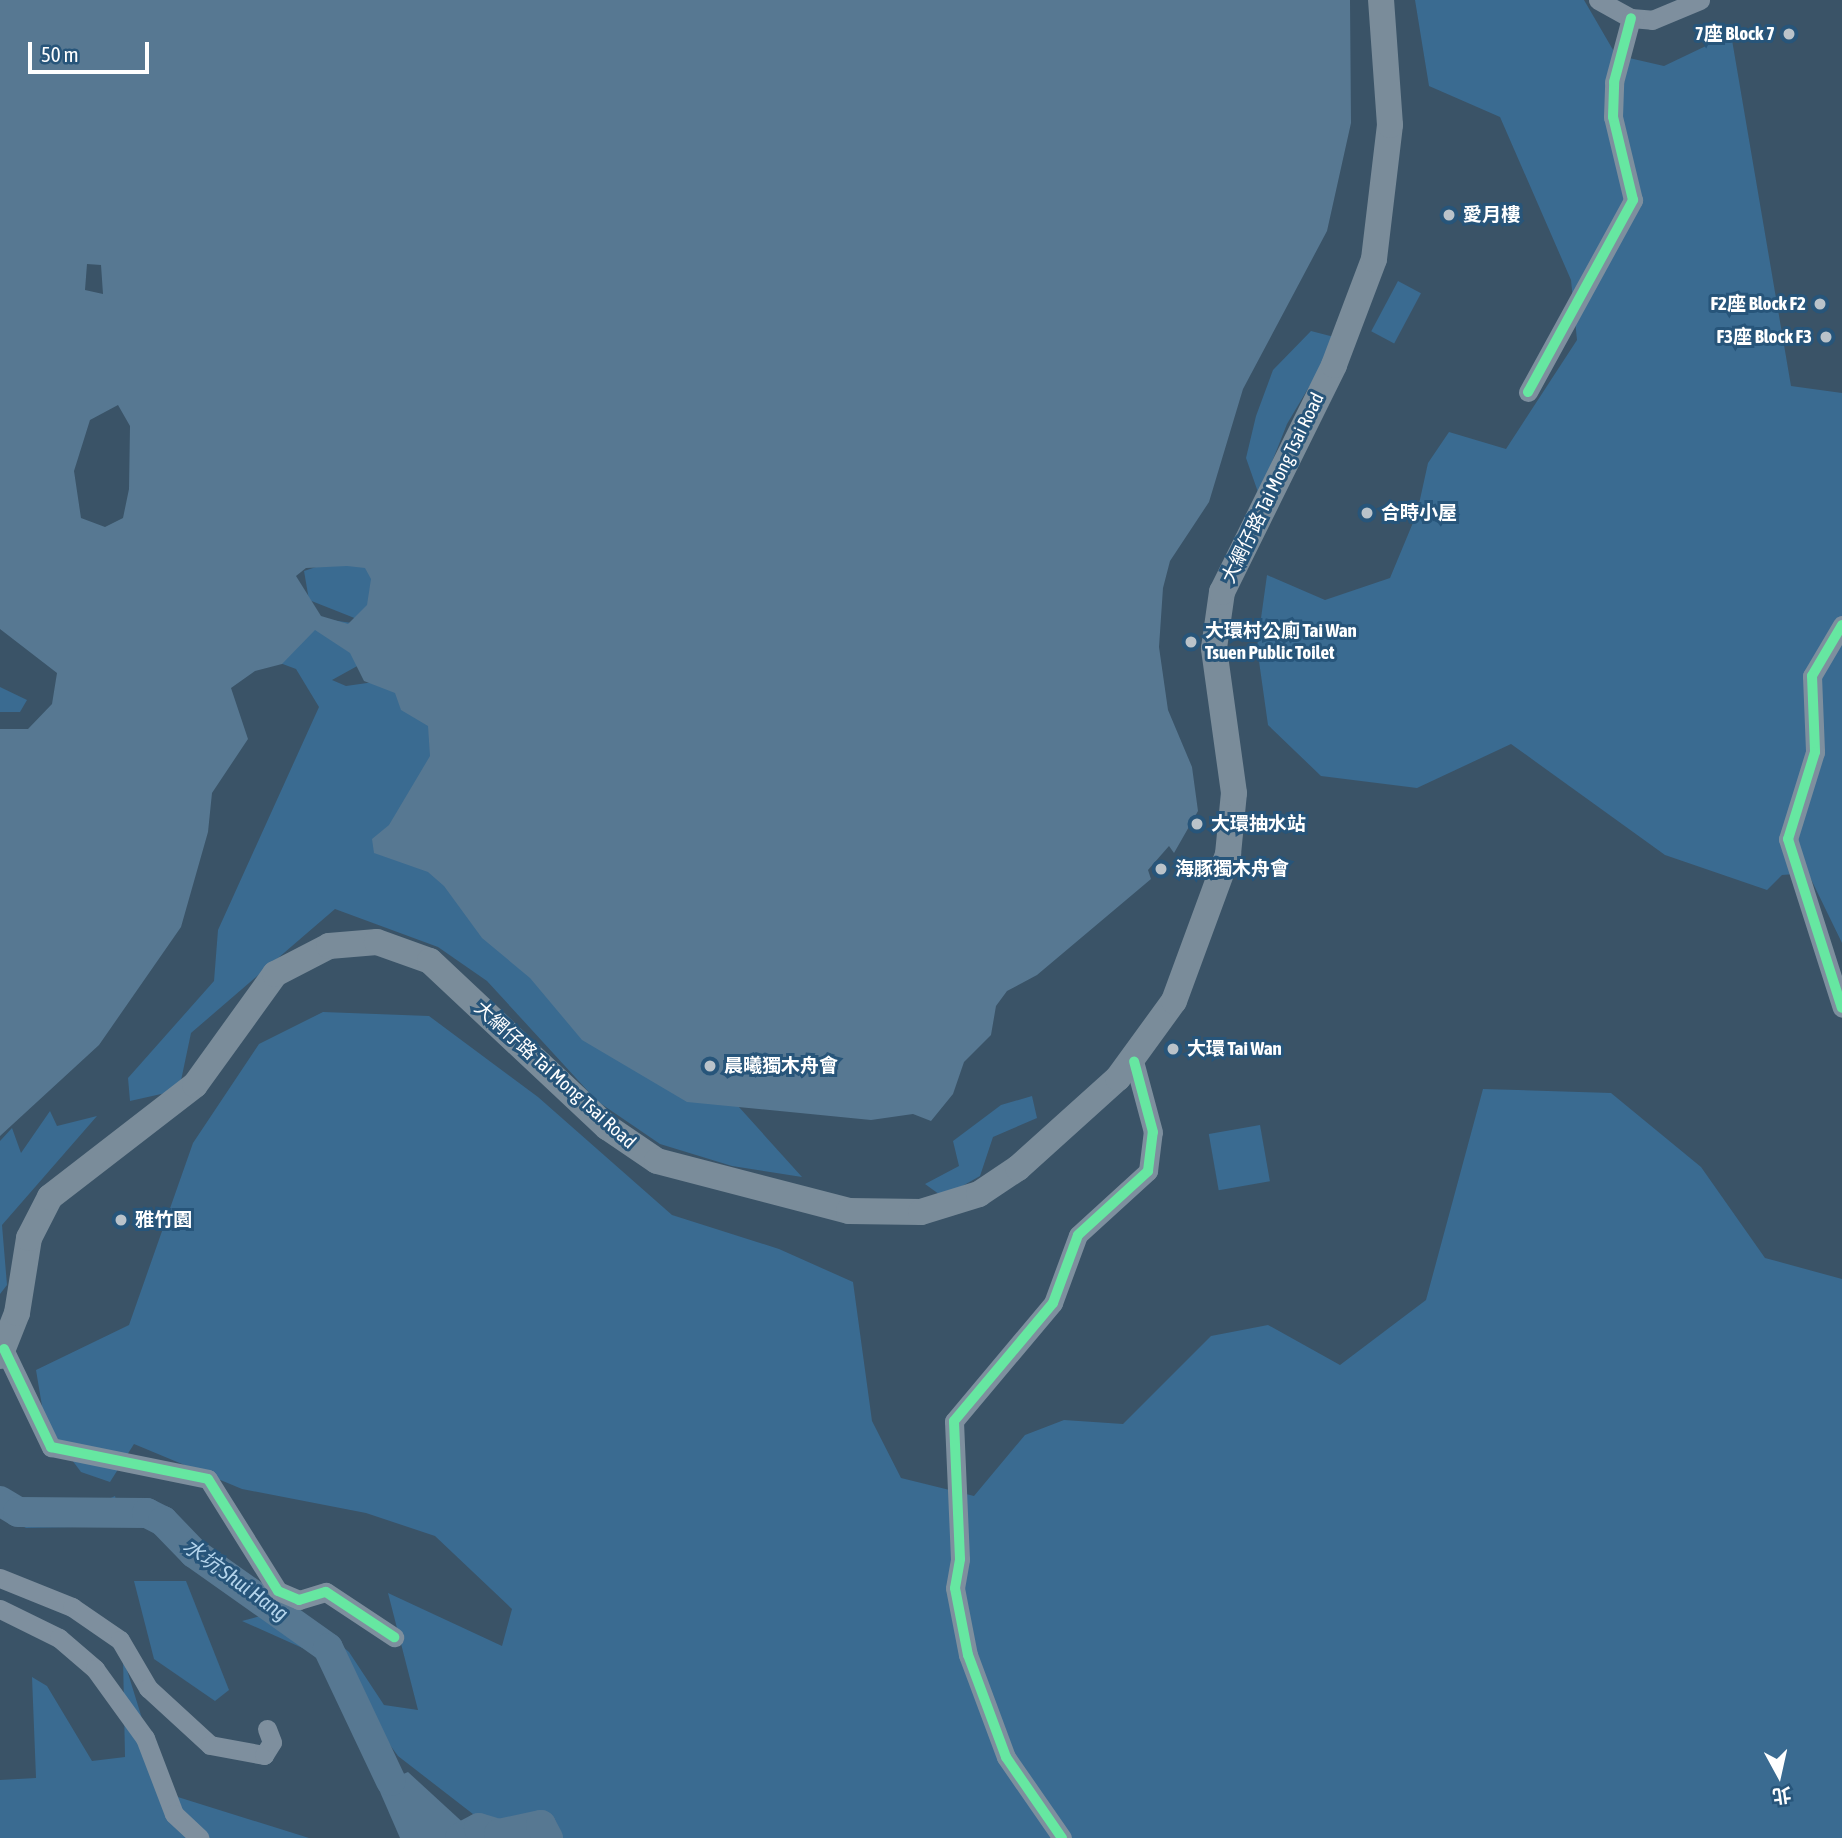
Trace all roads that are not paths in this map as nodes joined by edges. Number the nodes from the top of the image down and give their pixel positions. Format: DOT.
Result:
graph roads {
  1 [pos="1381,0"];
  2 [pos="1598,0"];
  3 [pos="1700,0"];
  4 [pos="1631,18"];
  5 [pos="1528,392"];
  6 [pos="1842,625"];
  7 [pos="1842,1008"];
  8 [pos="1134,1061"];
  9 [pos="2,1353"];
  10 [pos="0,1578"];
  11 [pos="0,1609"];
  12 [pos="394,1637"];
  13 [pos="267,1729"];
  14 [pos="200,1838"];
  15 [pos="1062,1838"];
  1 -- 8 [label="main road, 大網仔路 Tai Mong Tsai Road"];
  2 -- 4 [label="street"];
  3 -- 4 [label="street"];
  4 -- 5 [label="street"];
  6 -- 7 [label="street"];
  8 -- 9 [label="main road, 大網仔路 Tai Mong Tsai Road"];
  8 -- 15 [label="street"];
  9 -- 12 [label="street"];
  10 -- 13 [label="street"];
  11 -- 14 [label="street"];
}
